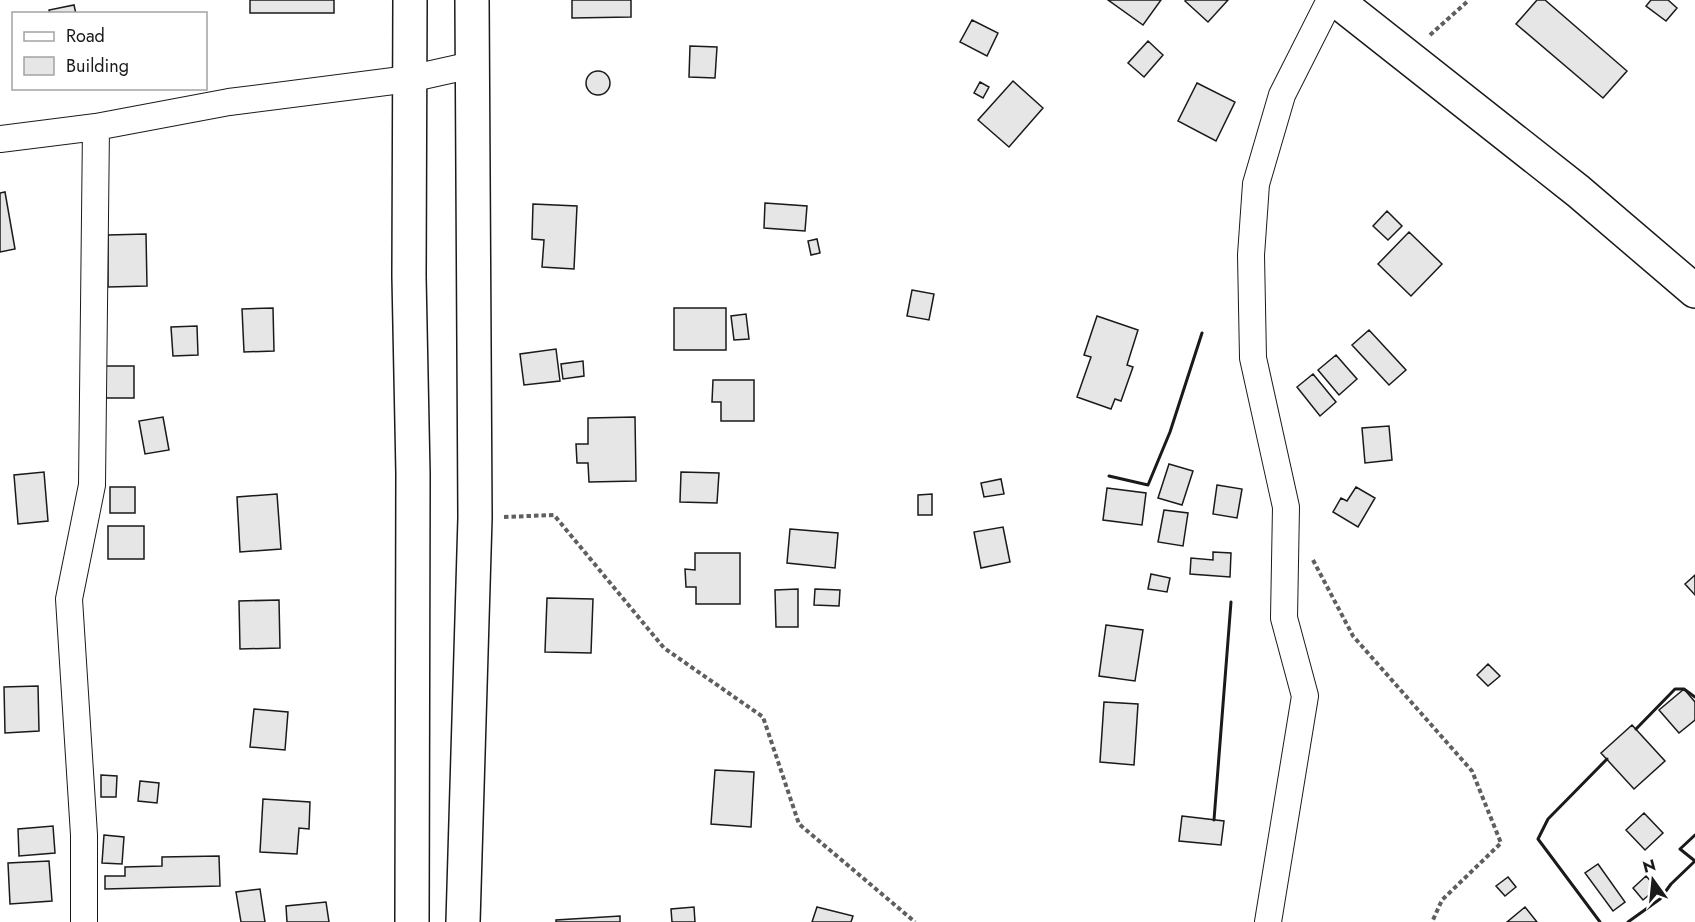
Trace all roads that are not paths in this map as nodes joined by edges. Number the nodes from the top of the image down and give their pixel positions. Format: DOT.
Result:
graph roads {
  1 [pos="410,0"];
  2 [pos="472,0"];
  3 [pos="1330,0"];
  4 [pos="1336,0"];
  5 [pos="472,65"];
  6 [pos="409,79"];
  7 [pos="96,127"];
  8 [pos="0,139"];
  9 [pos="1695,291"];
  10 [pos="84,922"];
  11 [pos="412,922"];
  12 [pos="463,922"];
  13 [pos="1268,922"];
  1 -- 6 [label="main road"];
  2 -- 5 [label="main road"];
  3 -- 13 [label="street"];
  4 -- 9 [label="main road"];
  5 -- 6 [label="street"];
  5 -- 12 [label="main road"];
  6 -- 7 [label="street"];
  6 -- 11 [label="main road"];
  7 -- 8 [label="street"];
  7 -- 10 [label="street"];
}
